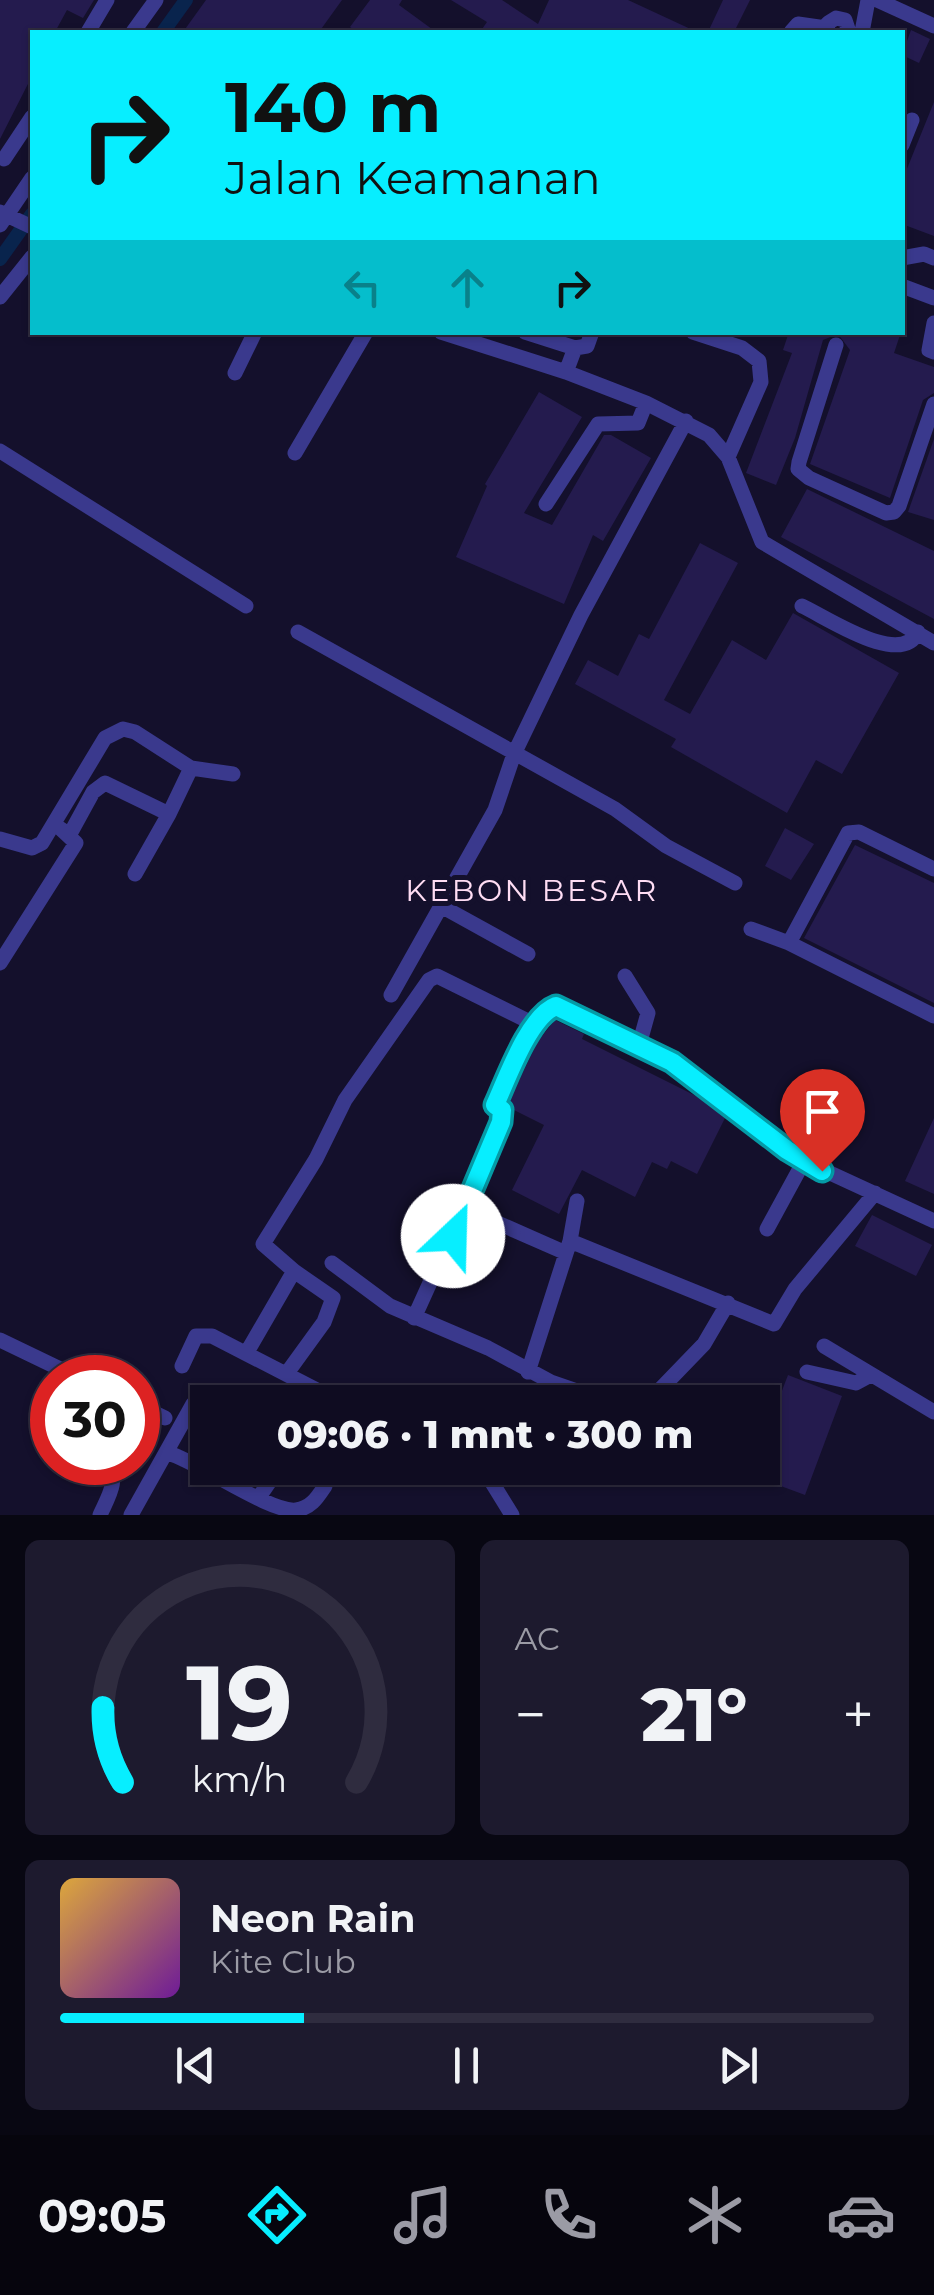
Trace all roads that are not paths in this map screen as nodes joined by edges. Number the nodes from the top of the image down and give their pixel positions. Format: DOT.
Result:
graph roads {
  1 [pos="107,0"];
  2 [pos="156,0"];
  3 [pos="868,0"];
  4 [pos="877,0"];
  5 [pos="934,26"];
  6 [pos="89,30"];
  7 [pos="134,30"];
  8 [pos="793,30"];
  9 [pos="827,30"];
  10 [pos="849,30"];
  11 [pos="862,30"];
  12 [pos="912,120"];
  13 [pos="30,121"];
  14 [pos="905,138"];
  15 [pos="4,159"];
  16 [pos="30,181"];
  17 [pos="5,218"];
  18 [pos="30,226"];
  19 [pos="905,257"];
  20 [pos="934,258"];
  21 [pos="30,260"];
  22 [pos="905,287"];
  23 [pos="0,297"];
  24 [pos="934,298"];
  25 [pos="934,324"];
  26 [pos="253,335"];
  27 [pos="364,335"];
  28 [pos="450,335"];
  29 [pos="534,335"];
  30 [pos="591,335"];
  31 [pos="702,335"];
  32 [pos="836,345"];
  33 [pos="575,348"];
  34 [pos="934,352"];
  35 [pos="566,372"];
  36 [pos="234,373"];
  37 [pos="646,403"];
  38 [pos="934,404"];
  39 [pos="686,421"];
  40 [pos="0,451"];
  41 [pos="295,453"];
  42 [pos="728,456"];
  43 [pos="546,504"];
  44 [pos="246,606"];
  45 [pos="802,606"];
  46 [pos="298,632"];
  47 [pos="918,632"];
  48 [pos="934,643"];
  49 [pos="514,754"];
  50 [pos="191,768"];
  51 [pos="233,774"];
  52 [pos="169,814"];
  53 [pos="53,825"];
  54 [pos="70,834"];
  55 [pos="0,839"];
  56 [pos="934,869"];
  57 [pos="136,874"];
  58 [pos="736,883"];
  59 [pos="441,906"];
  60 [pos="751,929"];
  61 [pos="789,943"];
  62 [pos="528,954"];
  63 [pos="0,964"];
  64 [pos="624,976"];
  65 [pos="391,995"];
  66 [pos="934,1016"];
  67 [pos="536,1025"];
  68 [pos="638,1049"];
  69 [pos="804,1161"];
  70 [pos="875,1192"];
  71 [pos="577,1201"];
  72 [pos="466,1209"];
  73 [pos="934,1220"];
  74 [pos="767,1229"];
  75 [pos="568,1247"];
  76 [pos="332,1262"];
  77 [pos="294,1271"];
  78 [pos="728,1303"];
  79 [pos="414,1318"];
  80 [pos="0,1340"];
  81 [pos="824,1346"];
  82 [pos="247,1352"];
  83 [pos="31,1355"];
  84 [pos="182,1366"];
  85 [pos="528,1372"];
  86 [pos="807,1372"];
  87 [pos="287,1373"];
  88 [pos="870,1376"];
  89 [pos="551,1382"];
  90 [pos="309,1385"];
  91 [pos="550,1385"];
  92 [pos="560,1385"];
  93 [pos="664,1385"];
  94 [pos="190,1410"];
  95 [pos="934,1412"];
  96 [pos="160,1416"];
  97 [pos="165,1418"];
  98 [pos="168,1453"];
  99 [pos="112,1485"];
  100 [pos="325,1485"];
  101 [pos="497,1485"];
  102 [pos="267,1506"];
  103 [pos="100,1515"];
  104 [pos="131,1515"];
  105 [pos="512,1515"];
  1 -- 6 [label="street"];
  2 -- 7 [label="street"];
  3 -- 11 [label="street"];
  4 -- 5 [label="street"];
  8 -- 9 [label="street"];
  9 -- 10 [label="street"];
  12 -- 14 [label="street"];
  13 -- 15 [label="street"];
  16 -- 17 [label="street"];
  17 -- 18 [label="street"];
  19 -- 20 [label="street"];
  21 -- 23 [label="street"];
  22 -- 24 [label="street"];
  25 -- 34 [label="street"];
  26 -- 36 [label="street"];
  27 -- 41 [label="street"];
  28 -- 35 [label="street"];
  29 -- 33 [label="street"];
  30 -- 33 [label="street"];
  31 -- 42 [label="street"];
  32 -- 38 [label="street"];
  33 -- 35 [label="street"];
  35 -- 37 [label="street"];
  37 -- 39 [label="street"];
  37 -- 43 [label="street"];
  39 -- 42 [label="street"];
  39 -- 49 [label="street"];
  40 -- 44 [label="street"];
  42 -- 47 [label="street"];
  45 -- 47 [label="street"];
  46 -- 49 [label="street"];
  47 -- 48 [label="street"];
  49 -- 58 [label="street"];
  49 -- 59 [label="street"];
  50 -- 51 [label="street"];
  50 -- 52 [label="street"];
  50 -- 53 [label="street"];
  52 -- 54 [label="street"];
  52 -- 57 [label="street"];
  53 -- 54 [label="street"];
  53 -- 55 [label="street"];
  54 -- 63 [label="street"];
  56 -- 61 [label="street"];
  59 -- 62 [label="street"];
  59 -- 65 [label="street"];
  60 -- 61 [label="street"];
  61 -- 66 [label="street"];
  64 -- 68 [label="street"];
  67 -- 68 [label="street"];
  67 -- 72 [label="street"];
  67 -- 77 [label="street"];
  68 -- 69 [label="street"];
  69 -- 70 [label="street"];
  69 -- 74 [label="street"];
  70 -- 73 [label="street"];
  70 -- 78 [label="street"];
  71 -- 75 [label="street"];
  72 -- 75 [label="street"];
  72 -- 79 [label="street"];
  75 -- 78 [label="street"];
  75 -- 85 [label="street"];
  76 -- 79 [label="street"];
  77 -- 82 [label="street"];
  77 -- 87 [label="street"];
  78 -- 93 [label="street"];
  79 -- 85 [label="street"];
  80 -- 83 [label="street"];
  81 -- 88 [label="street"];
  82 -- 84 [label="street"];
  82 -- 87 [label="street"];
  85 -- 89 [label="street"];
  86 -- 88 [label="street"];
  87 -- 90 [label="street"];
  88 -- 95 [label="street"];
  89 -- 91 [label="street"];
  89 -- 92 [label="street"];
  94 -- 98 [label="street"];
  96 -- 97 [label="street"];
  98 -- 102 [label="street"];
  98 -- 104 [label="street"];
  99 -- 103 [label="street"];
  100 -- 102 [label="street"];
  101 -- 105 [label="street"];
}
